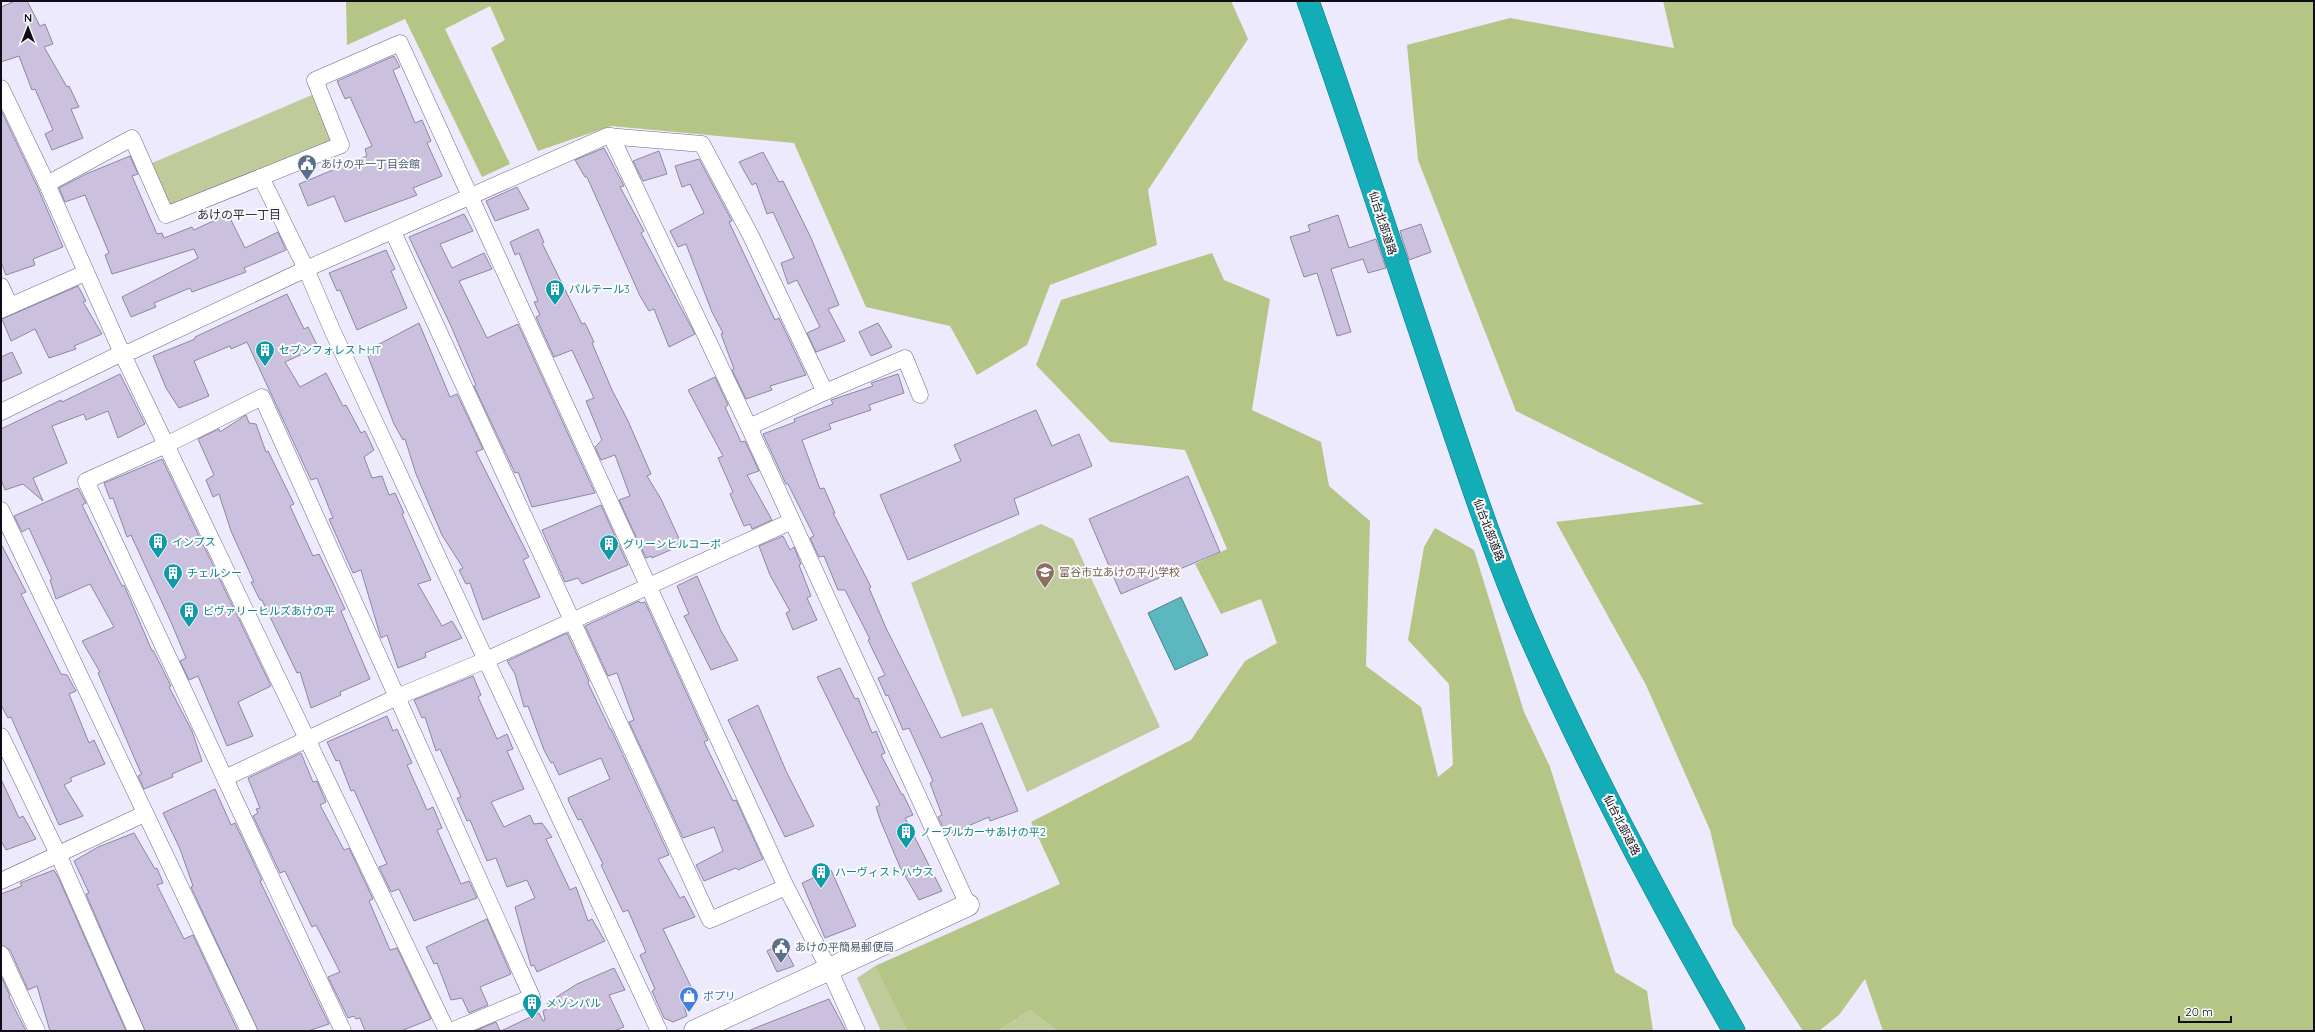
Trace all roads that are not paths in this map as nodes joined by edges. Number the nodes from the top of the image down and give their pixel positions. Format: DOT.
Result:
graph roads {
  1 [pos="1308,1"];
  2 [pos="1,88"];
  3 [pos="611,136"];
  4 [pos="261,177"];
  5 [pos="47,184"];
  6 [pos="471,197"];
  7 [pos="393,232"];
  8 [pos="306,269"];
  9 [pos="85,273"];
  10 [pos="1,286"];
  11 [pos="6,308"];
  12 [pos="122,353"];
  13 [pos="825,392"];
  14 [pos="920,395"];
  15 [pos="1,412"];
  16 [pos="749,427"];
  17 [pos="166,445"];
  18 [pos="1,510"];
  19 [pos="792,521"];
  20 [pos="648,585"];
  21 [pos="572,620"];
  22 [pos="486,660"];
  23 [pos="397,698"];
  24 [pos="1,736"];
  25 [pos="307,739"];
  26 [pos="225,778"];
  27 [pos="144,814"];
  28 [pos="58,854"];
  29 [pos="1,881"];
  30 [pos="786,887"];
  31 [pos="968,905"];
  32 [pos="1,954"];
  33 [pos="830,971"];
  34 [pos="37,1031"];
  35 [pos="136,1031"];
  36 [pos="249,1031"];
  37 [pos="343,1031"];
  38 [pos="447,1031"];
  39 [pos="451,1031"];
  40 [pos="659,1031"];
  41 [pos="695,1031"];
  42 [pos="857,1031"];
  43 [pos="1734,1031"];
  1 -- 43 [label="highway, 仙台北部道路"];
  2 -- 5 [label="street"];
  3 -- 6 [label="street"];
  3 -- 13 [label="street"];
  3 -- 16 [label="street"];
  4 -- 5 [label="street"];
  4 -- 6 [label="street"];
  4 -- 8 [label="street"];
  5 -- 9 [label="street"];
  6 -- 7 [label="street"];
  6 -- 20 [label="street"];
  7 -- 8 [label="street"];
  7 -- 21 [label="street"];
  8 -- 12 [label="street"];
  8 -- 22 [label="street"];
  9 -- 11 [label="street"];
  9 -- 12 [label="street"];
  10 -- 11 [label="street"];
  12 -- 15 [label="street"];
  12 -- 17 [label="street"];
  13 -- 14 [label="street"];
  13 -- 16 [label="street"];
  16 -- 19 [label="street"];
  17 -- 23 [label="street"];
  17 -- 25 [label="street"];
  17 -- 26 [label="street"];
  18 -- 27 [label="street"];
  19 -- 20 [label="street"];
  19 -- 31 [label="street"];
  20 -- 21 [label="street"];
  20 -- 30 [label="street"];
  21 -- 22 [label="street"];
  21 -- 30 [label="street"];
  22 -- 23 [label="street"];
  22 -- 40 [label="street"];
  23 -- 25 [label="street"];
  23 -- 39 [label="street"];
  24 -- 28 [label="street"];
  25 -- 26 [label="street"];
  25 -- 38 [label="street"];
  26 -- 37 [label="street"];
  27 -- 28 [label="street"];
  27 -- 36 [label="street"];
  28 -- 29 [label="street"];
  28 -- 35 [label="street"];
  30 -- 33 [label="street"];
  31 -- 33 [label="street"];
  32 -- 34 [label="street"];
  33 -- 41 [label="street"];
  33 -- 42 [label="street"];
}
